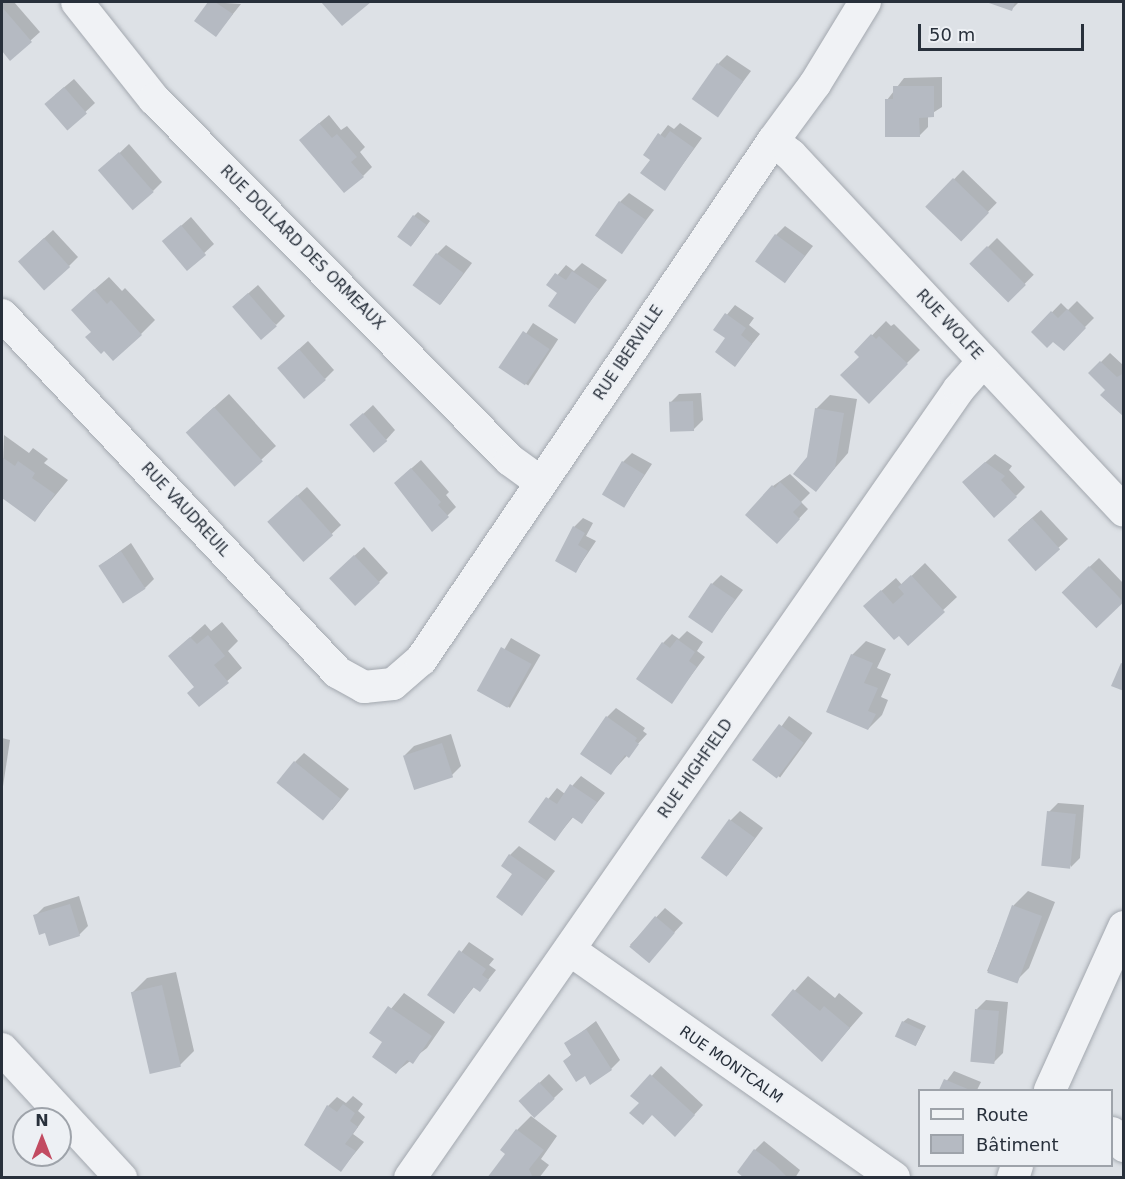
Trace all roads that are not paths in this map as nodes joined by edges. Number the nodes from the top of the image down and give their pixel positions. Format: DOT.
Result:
graph roads {
  1 [pos="78,2"];
  2 [pos="865,2"];
  3 [pos="773,141"];
  4 [pos="2,315"];
  5 [pos="983,362"];
  6 [pos="540,482"];
  7 [pos="1124,511"];
  8 [pos="379,688"];
  9 [pos="1124,927"];
  10 [pos="570,950"];
  11 [pos="2,1049"];
  12 [pos="1050,1089"];
  13 [pos="1113,1134"];
  14 [pos="1124,1146"];
  15 [pos="121,1178"];
  16 [pos="410,1178"];
  17 [pos="894,1178"];
  1 -- 6 [label="street, RUE DOLLARD DES ORMEAUX"];
  2 -- 3 [label="street, RUE IBERVILLE"];
  3 -- 5 [label="street, RUE WOLFE"];
  3 -- 6 [label="street, RUE IBERVILLE"];
  4 -- 8 [label="street, RUE VAUDREUIL"];
  5 -- 7 [label="street, RUE WOLFE"];
  5 -- 10 [label="street, RUE HIGHFIELD"];
  6 -- 8 [label="street, RUE IBERVILLE"];
  9 -- 12 [label="street"];
  10 -- 16 [label="street, RUE HIGHFIELD"];
  10 -- 17 [label="street, RUE MONTCALM"];
  11 -- 15 [label="street"];
  13 -- 14 [label="street"];
}
